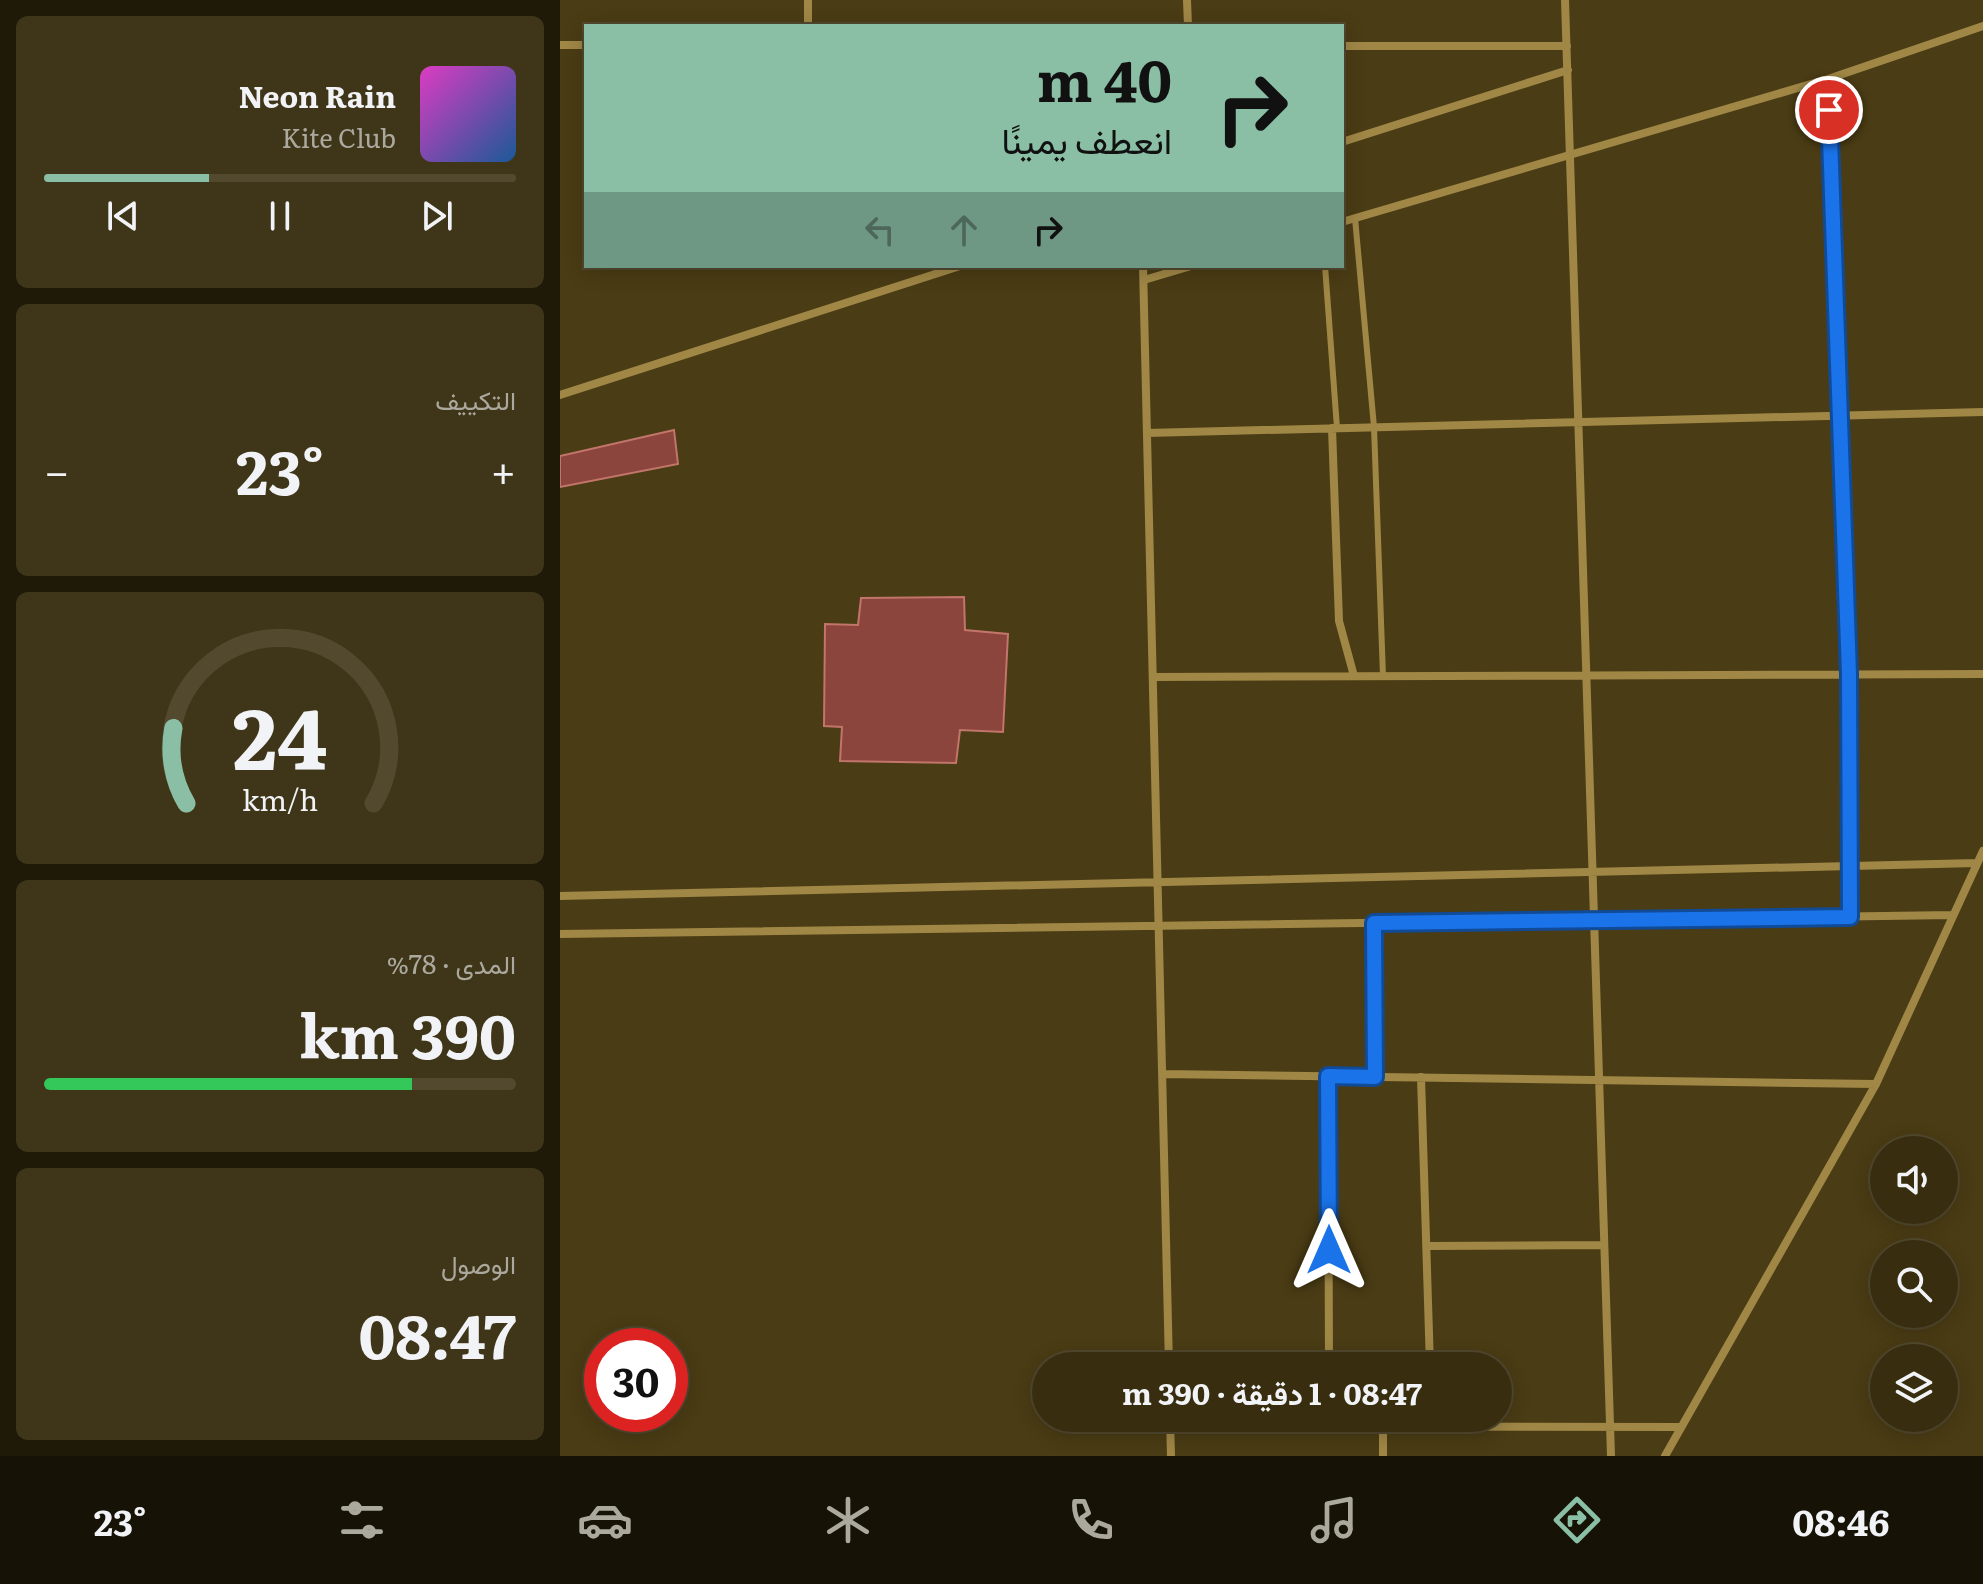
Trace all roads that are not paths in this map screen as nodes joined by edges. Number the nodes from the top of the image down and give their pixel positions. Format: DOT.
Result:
graph roads {
  1 [pos="808,0"];
  2 [pos="1187,0"];
  3 [pos="1565,0"];
  4 [pos="808,24"];
  5 [pos="1188,24"];
  6 [pos="1983,26"];
  7 [pos="560,45"];
  8 [pos="584,45"];
  9 [pos="1344,46"];
  10 [pos="1567,46"];
  11 [pos="1568,70"];
  12 [pos="1828,79"];
  13 [pos="1344,141"];
  14 [pos="1571,156"];
  15 [pos="1355,218"];
  16 [pos="1344,221"];
  17 [pos="954,268"];
  18 [pos="1143,268"];
  19 [pos="1184,268"];
  20 [pos="1325,268"];
  21 [pos="1144,280"];
  22 [pos="560,395"];
  23 [pos="1983,412"];
  24 [pos="1839,416"];
  25 [pos="1578,422"];
  26 [pos="1374,427"];
  27 [pos="1335,428"];
  28 [pos="1147,433"];
  29 [pos="1849,674"];
  30 [pos="1983,674"];
  31 [pos="1586,675"];
  32 [pos="1354,676"];
  33 [pos="1383,676"];
  34 [pos="1153,677"];
  35 [pos="1983,851"];
  36 [pos="1977,863"];
  37 [pos="1851,866"];
  38 [pos="1593,872"];
  39 [pos="1157,882"];
  40 [pos="560,896"];
  41 [pos="1953,915"];
  42 [pos="1850,917"];
  43 [pos="1594,920"];
  44 [pos="1374,923"];
  45 [pos="1158,926"];
  46 [pos="560,934"];
  47 [pos="1162,1074"];
  48 [pos="1328,1076"];
  49 [pos="1375,1077"];
  50 [pos="1421,1077"];
  51 [pos="1599,1080"];
  52 [pos="1876,1084"];
  53 [pos="1604,1245"];
  54 [pos="1427,1246"];
  55 [pos="1169,1352"];
  56 [pos="1329,1352"];
  57 [pos="1430,1352"];
  58 [pos="1512,1425"];
  59 [pos="1610,1427"];
  60 [pos="1680,1427"];
  61 [pos="1170,1432"];
  62 [pos="1383,1432"];
  63 [pos="1171,1456"];
  64 [pos="1383,1456"];
  65 [pos="1611,1456"];
  66 [pos="1665,1456"];
  1 -- 4 [label="street"];
  2 -- 5 [label="street"];
  3 -- 10 [label="street"];
  6 -- 12 [label="street"];
  7 -- 8 [label="street"];
  9 -- 10 [label="street"];
  10 -- 11 [label="street"];
  11 -- 13 [label="street"];
  11 -- 14 [label="street"];
  12 -- 14 [label="street"];
  12 -- 24 [label="street"];
  14 -- 15 [label="street"];
  14 -- 25 [label="street"];
  15 -- 16 [label="street"];
  15 -- 26 [label="lane"];
  17 -- 22 [label="street"];
  18 -- 21 [label="street"];
  19 -- 21 [label="street"];
  20 -- 27 [label="lane"];
  21 -- 28 [label="street"];
  23 -- 24 [label="street"];
  24 -- 25 [label="street"];
  24 -- 29 [label="street"];
  25 -- 26 [label="street"];
  25 -- 31 [label="street"];
  26 -- 27 [label="street"];
  26 -- 33 [label="lane"];
  27 -- 28 [label="street"];
  27 -- 32 [label="street"];
  28 -- 34 [label="street"];
  29 -- 30 [label="street"];
  29 -- 31 [label="street"];
  29 -- 37 [label="street"];
  31 -- 33 [label="street"];
  31 -- 38 [label="street"];
  32 -- 33 [label="street"];
  32 -- 34 [label="street"];
  34 -- 39 [label="street"];
  35 -- 36 [label="street"];
  36 -- 37 [label="street"];
  36 -- 41 [label="street"];
  37 -- 38 [label="street"];
  37 -- 42 [label="street"];
  38 -- 39 [label="street"];
  38 -- 43 [label="street"];
  39 -- 40 [label="street"];
  39 -- 45 [label="street"];
  41 -- 42 [label="street"];
  41 -- 52 [label="street"];
  42 -- 43 [label="street"];
  43 -- 44 [label="street"];
  43 -- 51 [label="street"];
  44 -- 45 [label="street"];
  44 -- 49 [label="street"];
  45 -- 46 [label="street"];
  45 -- 47 [label="street"];
  47 -- 48 [label="street"];
  47 -- 55 [label="street"];
  48 -- 49 [label="street"];
  48 -- 56 [label="street"];
  49 -- 50 [label="street"];
  50 -- 51 [label="street"];
  50 -- 54 [label="street"];
  51 -- 52 [label="street"];
  51 -- 53 [label="street"];
  52 -- 60 [label="street"];
  53 -- 54 [label="street"];
  53 -- 59 [label="street"];
  54 -- 57 [label="street"];
  58 -- 59 [label="street"];
  59 -- 60 [label="street"];
  59 -- 65 [label="street"];
  60 -- 66 [label="street"];
  61 -- 63 [label="street"];
  62 -- 64 [label="street"];
}
